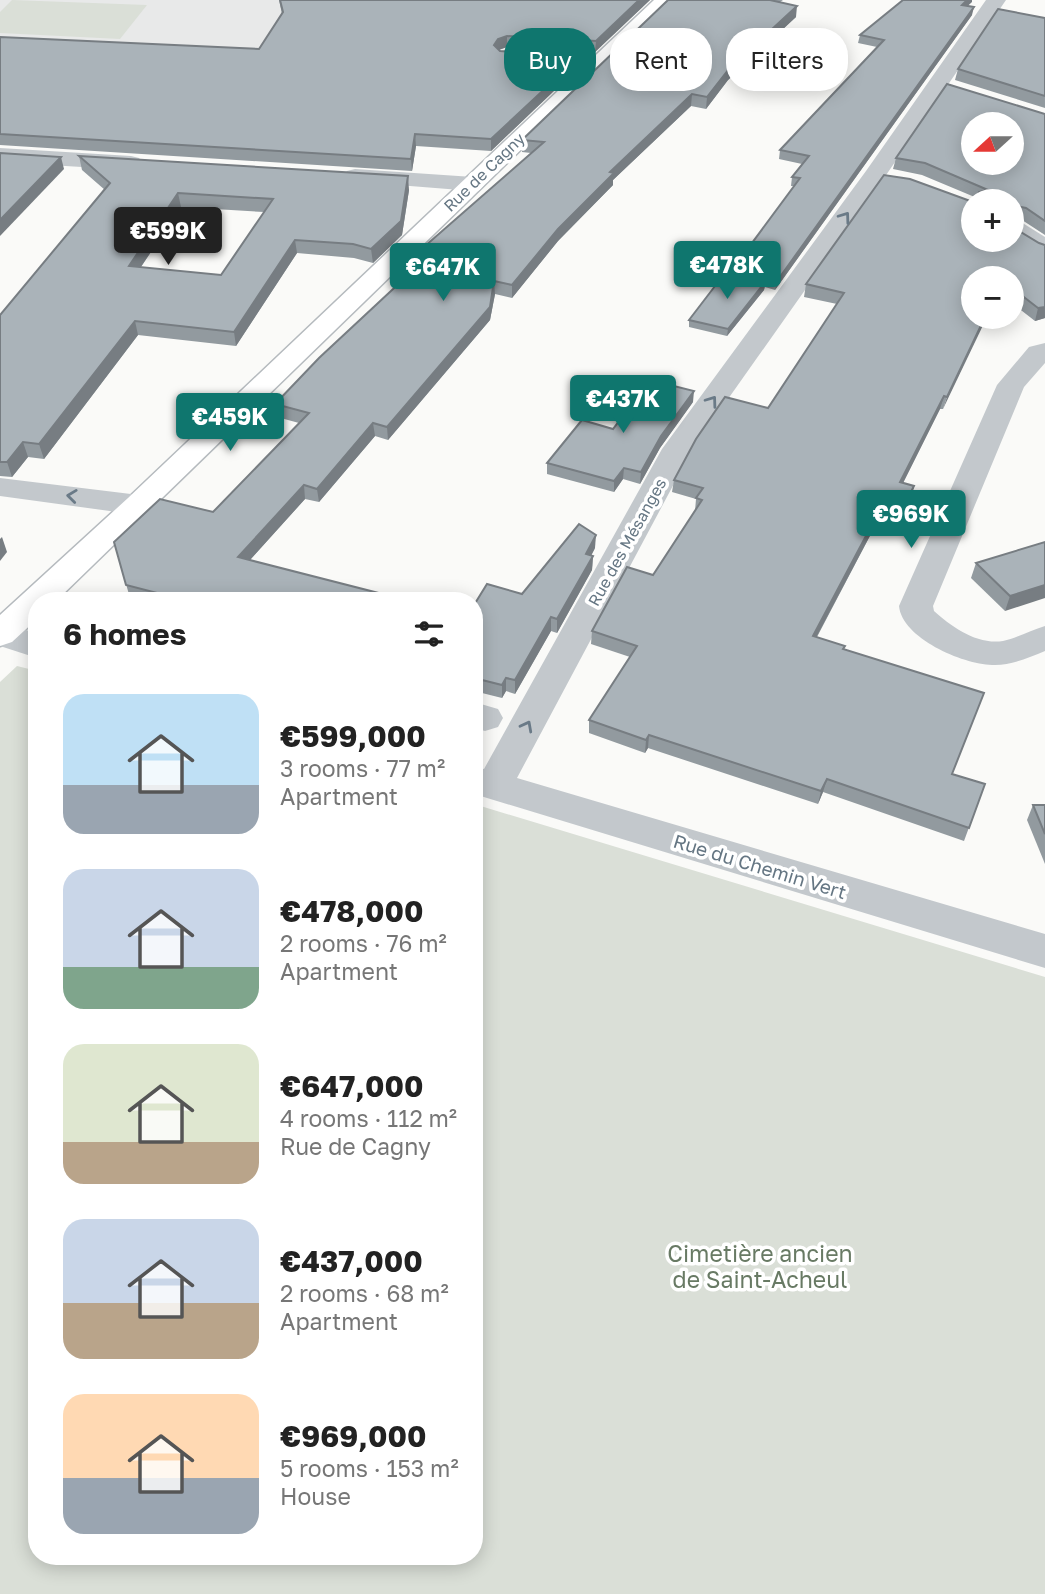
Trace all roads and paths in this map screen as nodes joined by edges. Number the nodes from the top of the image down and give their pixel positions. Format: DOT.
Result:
graph roads {
  1 [pos="665,0"];
  2 [pos="996,0"];
  3 [pos="596,61"];
  4 [pos="601,61"];
  5 [pos="0,155"];
  6 [pos="151,164"];
  7 [pos="330,174"];
  8 [pos="874,176"];
  9 [pos="904,181"];
  10 [pos="473,184"];
  11 [pos="1024,234"];
  12 [pos="1045,248"];
  13 [pos="1045,351"];
  14 [pos="0,487"];
  15 [pos="139,505"];
  16 [pos="45,592"];
  17 [pos="28,608"];
  18 [pos="0,634"];
  19 [pos="1045,638"];
  20 [pos="28,643"];
  21 [pos="484,783"];
  22 [pos="1045,951"];
  1 -- 4 [label="main road, Rue de Cagny"];
  2 -- 8 [label="street, Rue des Mésanges"];
  3 -- 4 [label="street"];
  4 -- 10 [label="main road, Rue de Cagny"];
  5 -- 6 [label="street"];
  7 -- 10 [label="street"];
  8 -- 9 [label="street"];
  21 -- 8 [label="street, Rue des Mésanges, one-way"];
  10 -- 15 [label="main road, Rue de Cagny"];
  11 -- 12 [label="street"];
  13 -- 19 [label="street"];
  15 -- 14 [label="street, one-way"];
  15 -- 16 [label="main road, Rue de Cagny"];
  17 -- 18 [label="main road, Rue de Cagny"];
  18 -- 20 [label="street"];
  21 -- 22 [label="street, Rue du Chemin Vert"];
}
